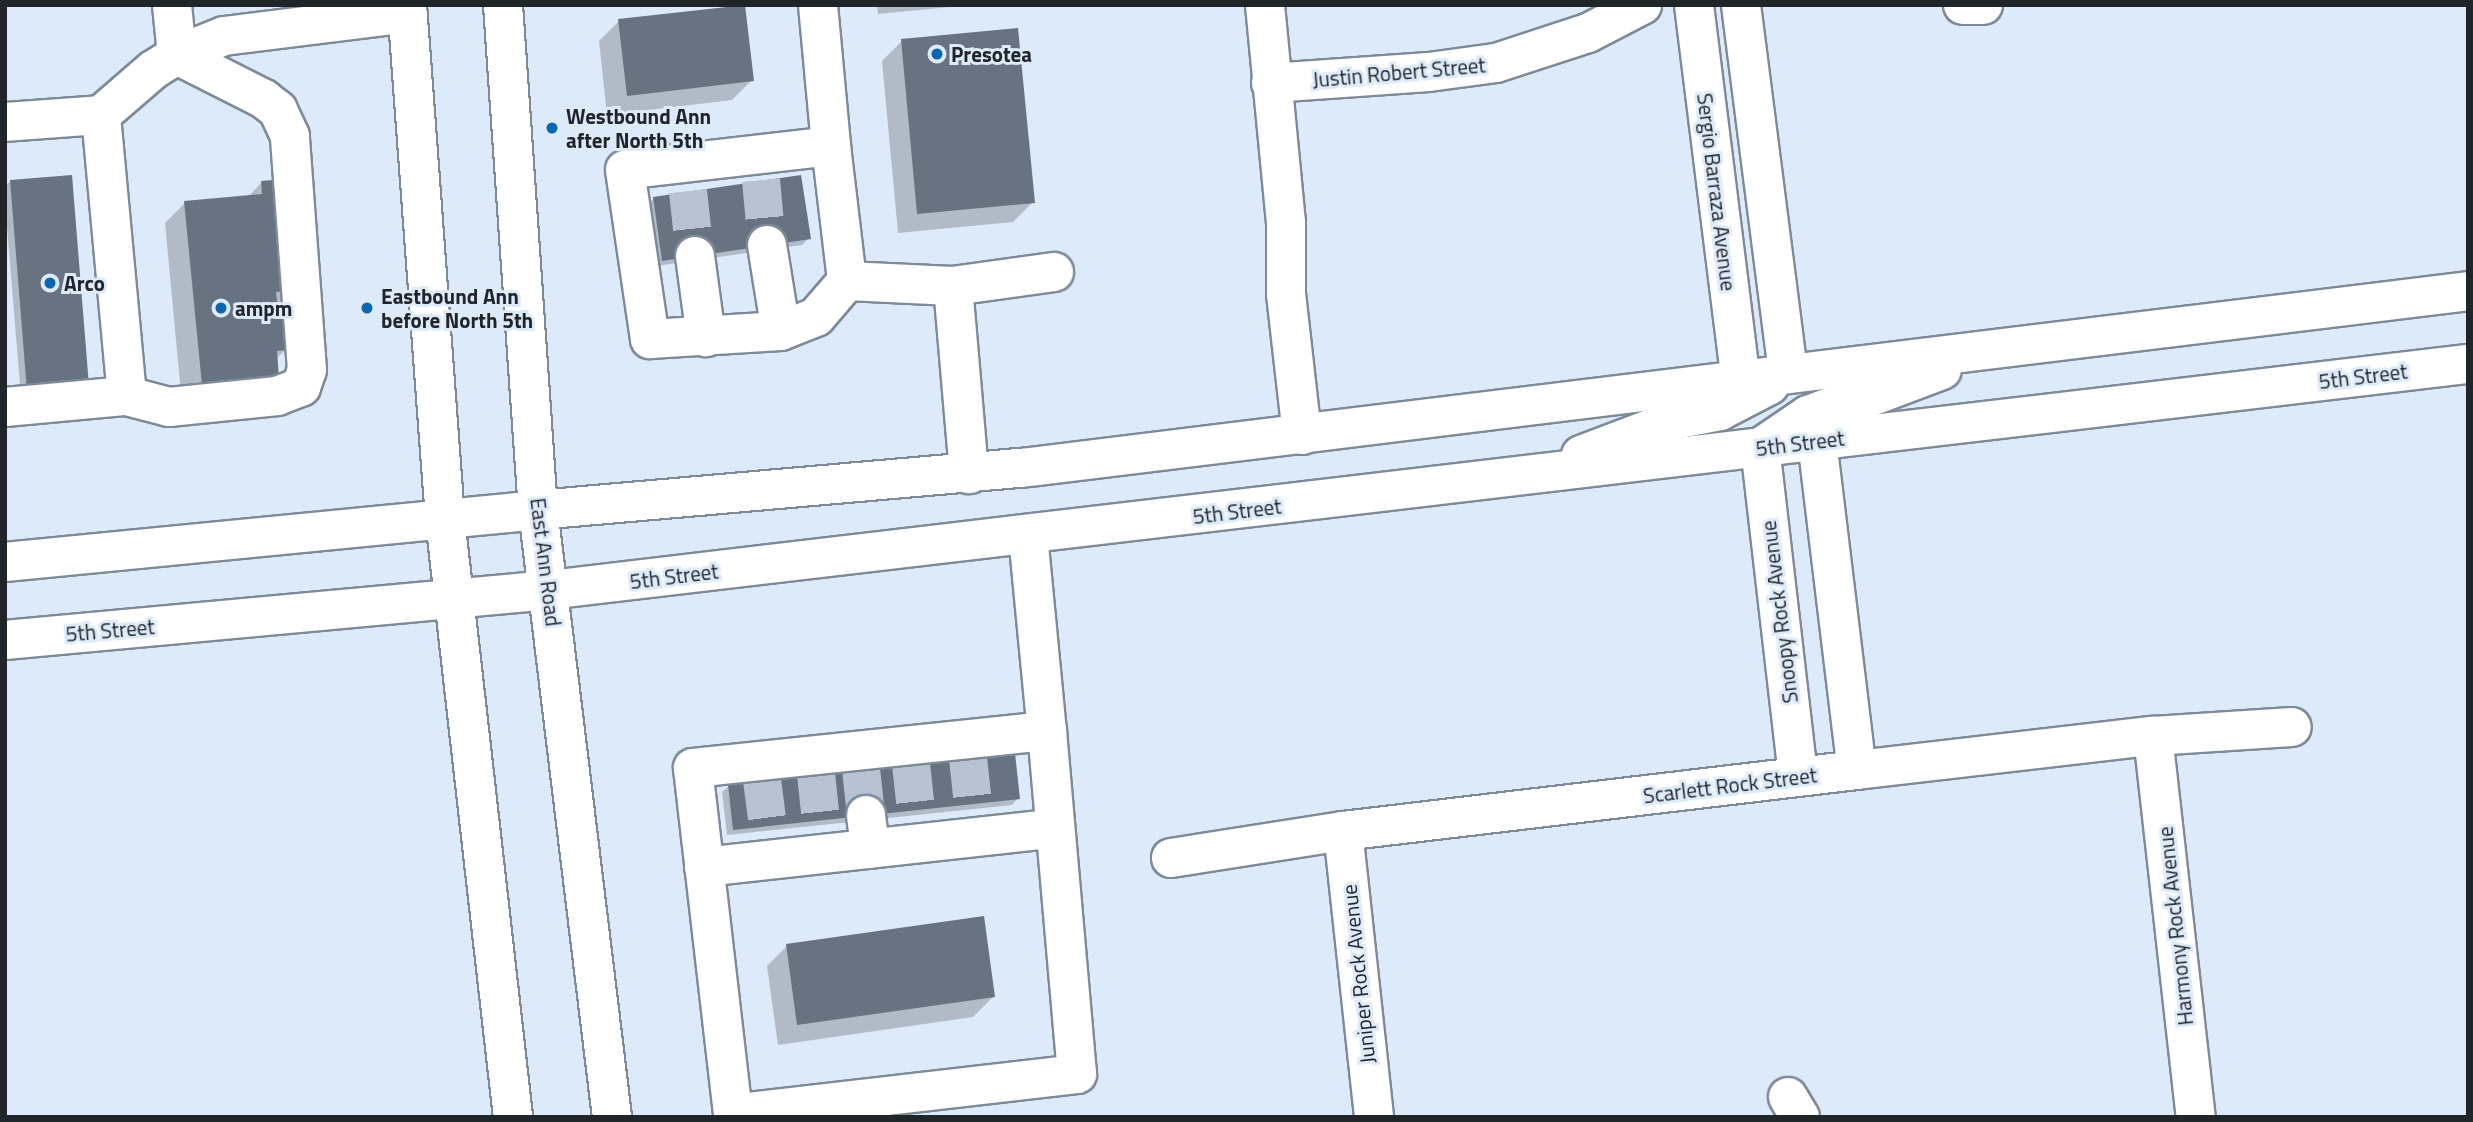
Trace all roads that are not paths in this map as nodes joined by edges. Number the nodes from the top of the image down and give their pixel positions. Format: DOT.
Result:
graph roads {
  1 [pos="172,5"];
  2 [pos="503,5"];
  3 [pos="818,5"];
  4 [pos="1265,5"];
  5 [pos="1642,5"];
  6 [pos="1695,5"];
  7 [pos="1741,5"];
  8 [pos="1963,5"];
  9 [pos="1983,5"];
  10 [pos="408,9"];
  11 [pos="177,55"];
  12 [pos="1271,83"];
  13 [pos="101,115"];
  14 [pos="5,122"];
  15 [pos="831,146"];
  16 [pos="1758,155"];
  17 [pos="1714,159"];
  18 [pos="767,245"];
  19 [pos="695,256"];
  20 [pos="1054,272"];
  21 [pos="847,281"];
  22 [pos="953,286"];
  23 [pos="2468,291"];
  24 [pos="781,331"];
  25 [pos="706,337"];
  26 [pos="2003,348"];
  27 [pos="2468,364"];
  28 [pos="1787,374"];
  29 [pos="1741,380"];
  30 [pos="127,396"];
  31 [pos="5,407"];
  32 [pos="1302,435"];
  33 [pos="1817,441"];
  34 [pos="1760,447"];
  35 [pos="969,474"];
  36 [pos="1523,477"];
  37 [pos="538,510"];
  38 [pos="445,519"];
  39 [pos="1028,536"];
  40 [pos="5,562"];
  41 [pos="549,590"];
  42 [pos="454,599"];
  43 [pos="1841,639"];
  44 [pos="5,640"];
  45 [pos="1783,646"];
  46 [pos="2292,727"];
  47 [pos="1047,731"];
  48 [pos="2153,736"];
  49 [pos="1857,770"];
  50 [pos="1798,777"];
  51 [pos="1055,828"];
  52 [pos="1343,831"];
  53 [pos="1171,858"];
  54 [pos="704,867"];
  55 [pos="513,1117"];
  56 [pos="612,1117"];
  57 [pos="1374,1117"];
  58 [pos="2196,1117"];
  1 -- 11 [label="main road"];
  2 -- 37 [label="main road, East Ann Road"];
  3 -- 15 [label="main road"];
  4 -- 12 [label="main road"];
  5 -- 12 [label="main road, Justin Robert Street"];
  6 -- 17 [label="main road, Sergio Barraza Avenue"];
  7 -- 16 [label="main road"];
  8 -- 9 [label="main road"];
  10 -- 11 [label="main road"];
  10 -- 38 [label="main road"];
  11 -- 13 [label="main road"];
  11 -- 30 [label="main road"];
  12 -- 32 [label="main road"];
  13 -- 14 [label="main road"];
  13 -- 30 [label="main road"];
  15 -- 21 [label="main road"];
  15 -- 25 [label="main road"];
  16 -- 17 [label="main road"];
  16 -- 28 [label="main road"];
  17 -- 29 [label="main road, Sergio Barraza Avenue"];
  18 -- 24 [label="main road"];
  19 -- 25 [label="main road"];
  20 -- 22 [label="main road"];
  21 -- 22 [label="main road"];
  21 -- 24 [label="main road"];
  22 -- 35 [label="main road"];
  23 -- 26 [label="main road"];
  24 -- 25 [label="main road"];
  26 -- 28 [label="main road"];
  26 -- 34 [label="main road"];
  27 -- 33 [label="main road, 5th Street"];
  28 -- 29 [label="main road"];
  28 -- 36 [label="main road"];
  29 -- 32 [label="main road"];
  30 -- 31 [label="main road"];
  32 -- 35 [label="main road"];
  33 -- 34 [label="main road, 5th Street"];
  33 -- 43 [label="main road"];
  34 -- 36 [label="main road, 5th Street"];
  34 -- 45 [label="main road, Snoopy Rock Avenue"];
  35 -- 37 [label="main road"];
  36 -- 39 [label="main road, 5th Street"];
  37 -- 38 [label="main road"];
  37 -- 41 [label="main road, East Ann Road"];
  38 -- 40 [label="main road"];
  38 -- 42 [label="main road"];
  39 -- 41 [label="main road, 5th Street"];
  39 -- 47 [label="main road"];
  41 -- 42 [label="main road, 5th Street"];
  41 -- 56 [label="main road, East Ann Road"];
  42 -- 44 [label="main road, 5th Street"];
  42 -- 55 [label="main road"];
  43 -- 45 [label="main road"];
  43 -- 49 [label="main road"];
  45 -- 50 [label="main road, Snoopy Rock Avenue"];
  46 -- 48 [label="main road, Scarlett Rock Street"];
  47 -- 51 [label="main road"];
  47 -- 54 [label="main road"];
  48 -- 49 [label="main road, Scarlett Rock Street"];
  48 -- 58 [label="main road, Harmony Rock Avenue"];
  49 -- 50 [label="main road, Scarlett Rock Street"];
  50 -- 52 [label="main road, Scarlett Rock Street"];
  51 -- 54 [label="main road"];
  51 -- 54 [label="main road"];
  52 -- 53 [label="main road, Scarlett Rock Street"];
  52 -- 57 [label="main road, Juniper Rock Avenue"];
}
